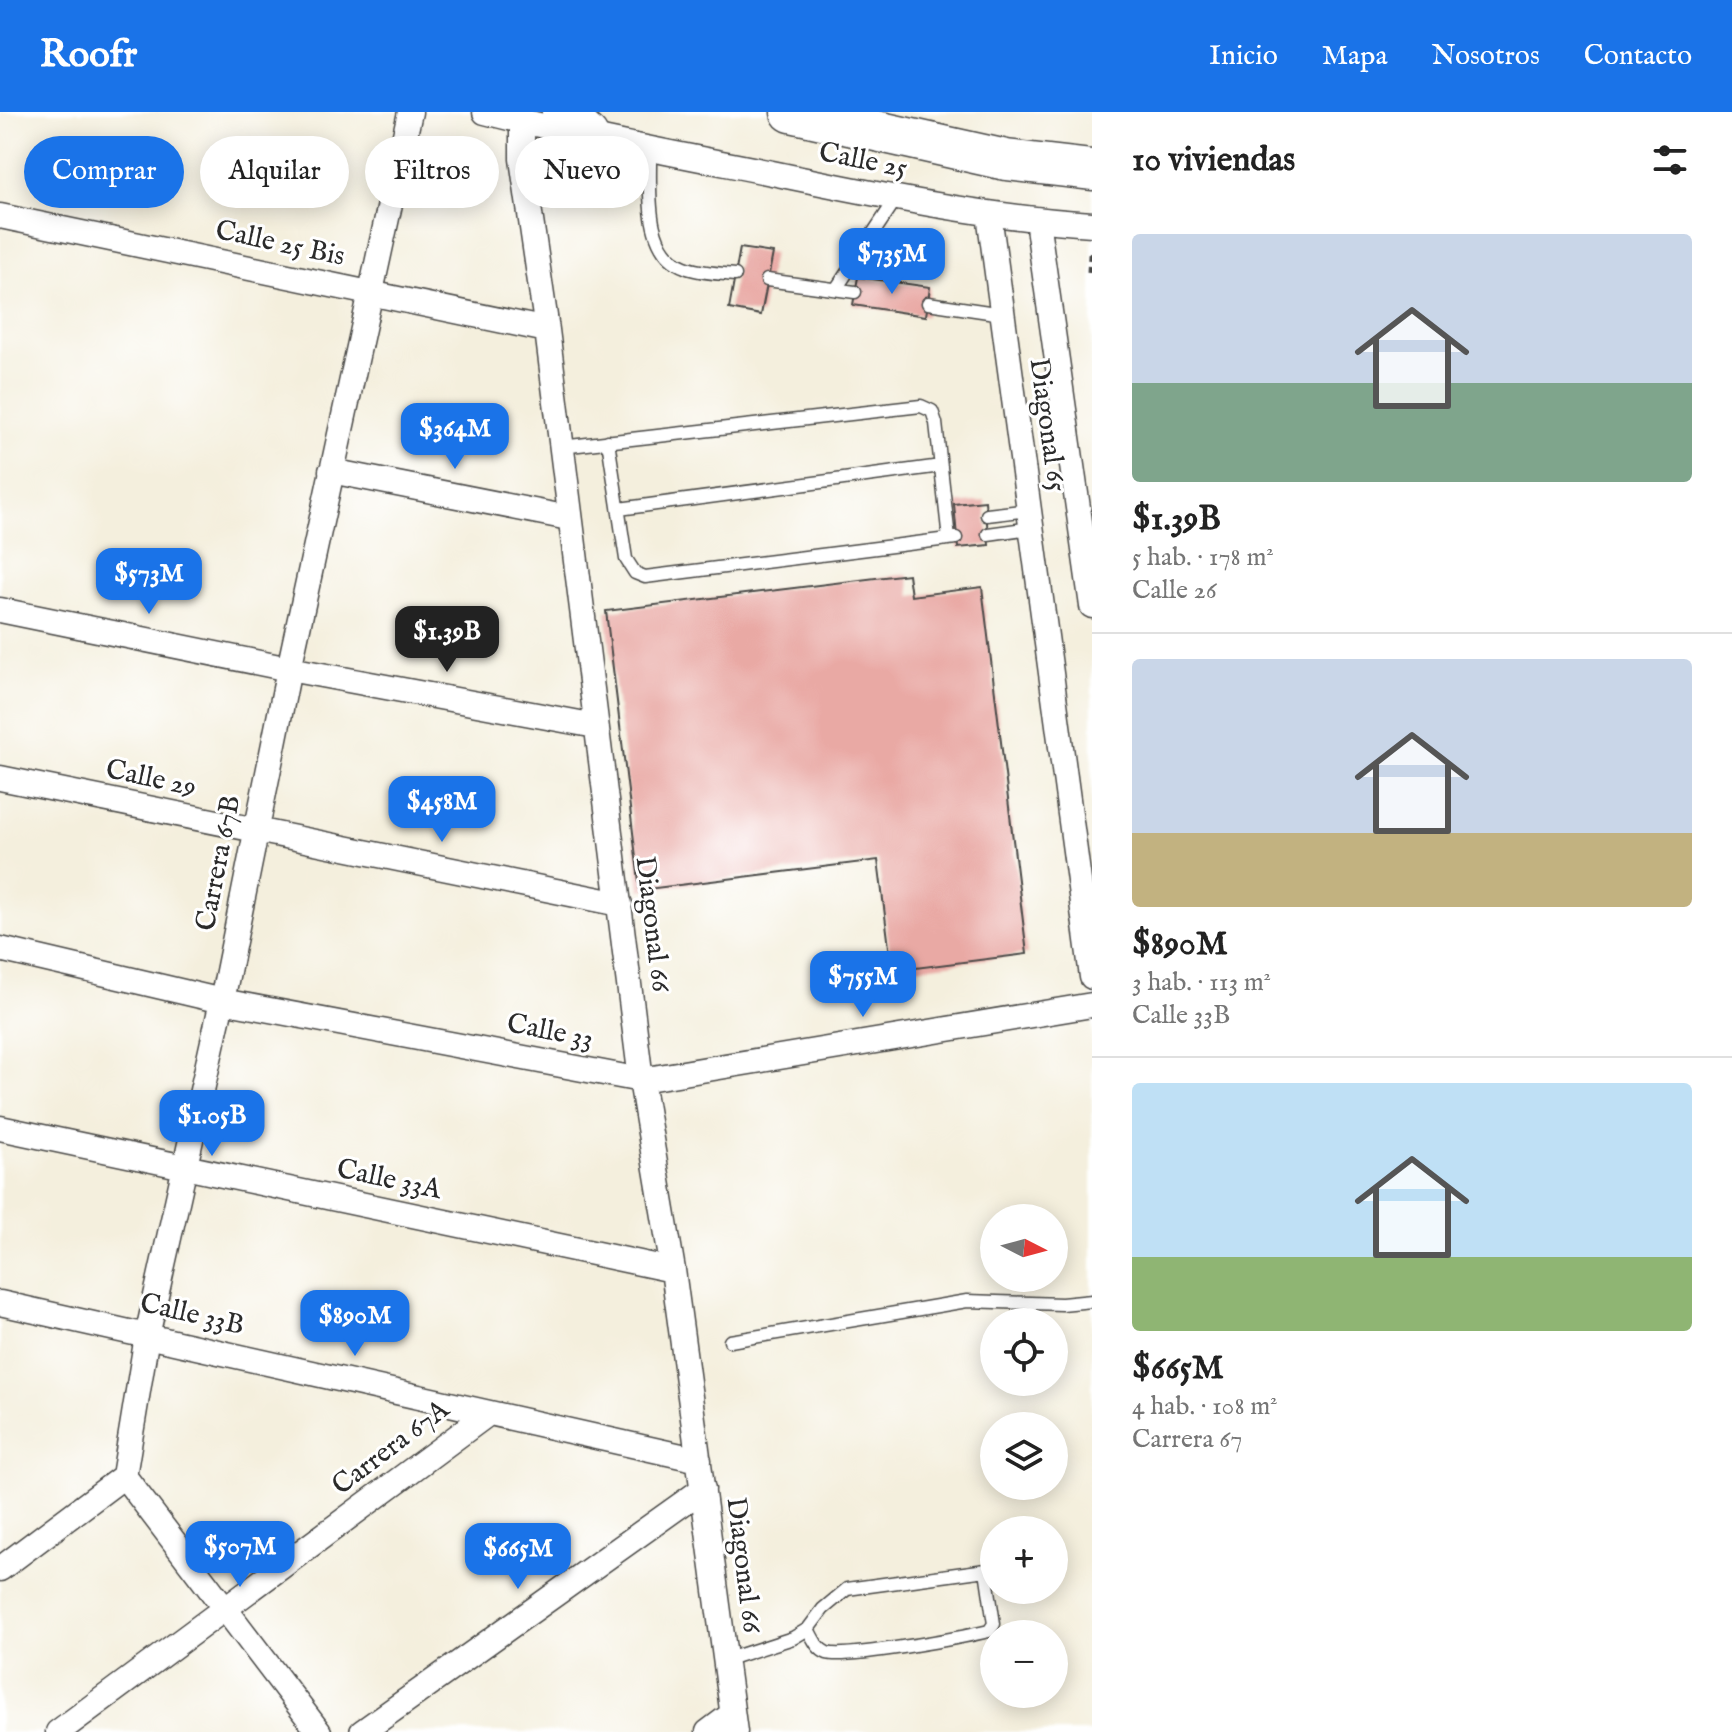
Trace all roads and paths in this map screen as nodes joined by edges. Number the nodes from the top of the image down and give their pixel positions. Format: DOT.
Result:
graph roads {
  1 [pos="410,112"];
  2 [pos="485,112"];
  3 [pos="791,112"];
  4 [pos="522,121"];
  5 [pos="575,124"];
  6 [pos="650,148"];
  7 [pos="1092,170"];
  8 [pos="896,199"];
  9 [pos="989,214"];
  10 [pos="0,216"];
  11 [pos="1037,220"];
  12 [pos="1092,224"];
  13 [pos="1092,256"];
  14 [pos="1089,272"];
  15 [pos="735,275"];
  16 [pos="767,280"];
  17 [pos="836,289"];
  18 [pos="855,292"];
  19 [pos="371,294"];
  20 [pos="928,303"];
  21 [pos="1002,314"];
  22 [pos="547,330"];
  23 [pos="608,441"];
  24 [pos="561,447"];
  25 [pos="941,466"];
  26 [pos="331,471"];
  27 [pos="619,509"];
  28 [pos="987,515"];
  29 [pos="569,518"];
  30 [pos="1030,519"];
  31 [pos="988,534"];
  32 [pos="1092,606"];
  33 [pos="0,610"];
  34 [pos="289,669"];
  35 [pos="596,726"];
  36 [pos="0,778"];
  37 [pos="256,832"];
  38 [pos="620,904"];
  39 [pos="1089,937"];
  40 [pos="0,949"];
  41 [pos="1092,977"];
  42 [pos="222,1001"];
  43 [pos="1092,1005"];
  44 [pos="641,1080"];
  45 [pos="0,1128"];
  46 [pos="185,1168"];
  47 [pos="673,1270"];
  48 [pos="1092,1301"];
  49 [pos="0,1303"];
  50 [pos="147,1336"];
  51 [pos="730,1341"];
  52 [pos="489,1413"];
  53 [pos="699,1460"];
  54 [pos="124,1476"];
  55 [pos="703,1489"];
  56 [pos="0,1569"];
  57 [pos="225,1609"];
  58 [pos="808,1629"];
  59 [pos="725,1660"];
  60 [pos="733,1723"];
  61 [pos="58,1732"];
  62 [pos="319,1732"];
  63 [pos="362,1732"];
  64 [pos="708,1732"];
  1 -- 19 [label="street, Carrera 67B"];
  2 -- 4 [label="street, Calle 25"];
  3 -- 7 [label="highway"];
  4 -- 5 [label="street, Calle 25"];
  4 -- 22 [label="street, Diagonal 66"];
  5 -- 6 [label="street, Calle 25"];
  6 -- 8 [label="street, Calle 25"];
  6 -- 15 [label="lane"];
  8 -- 9 [label="street, Calle 25"];
  8 -- 17 [label="lane"];
  9 -- 11 [label="street, Calle 25"];
  9 -- 21 [label="street, Diagonal 65"];
  10 -- 19 [label="street, Calle 25 Bis"];
  11 -- 12 [label="street, Calle 25"];
  11 -- 32 [label="street, Diagonal 65"];
  13 -- 14 [label="path"];
  16 -- 17 [label="lane"];
  17 -- 18 [label="lane"];
  19 -- 22 [label="street, Calle 25 Bis"];
  19 -- 26 [label="street, Carrera 67B"];
  20 -- 21 [label="lane"];
  21 -- 30 [label="street, Diagonal 65"];
  22 -- 24 [label="street, Diagonal 66"];
  23 -- 24 [label="lane"];
  23 -- 25 [label="lane"];
  23 -- 27 [label="lane"];
  24 -- 29 [label="street, Diagonal 66"];
  25 -- 27 [label="lane"];
  25 -- 27 [label="lane"];
  26 -- 29 [label="street"];
  26 -- 34 [label="street, Carrera 67B"];
  28 -- 30 [label="lane"];
  29 -- 35 [label="street, Diagonal 66"];
  30 -- 31 [label="lane"];
  30 -- 39 [label="street, Diagonal 65"];
  33 -- 34 [label="street"];
  34 -- 35 [label="street"];
  34 -- 37 [label="street, Carrera 67B"];
  35 -- 38 [label="street, Diagonal 66"];
  36 -- 37 [label="street, Calle 29"];
  37 -- 38 [label="street, Calle 29"];
  37 -- 42 [label="street, Carrera 67B"];
  38 -- 44 [label="street, Diagonal 66"];
  39 -- 41 [label="street, Diagonal 65"];
  40 -- 42 [label="street, Calle 33"];
  42 -- 44 [label="street, Calle 33"];
  42 -- 46 [label="street, Carrera 67B"];
  43 -- 44 [label="street, Calle 33"];
  44 -- 47 [label="street, Diagonal 66"];
  45 -- 46 [label="street, Calle 33A"];
  46 -- 47 [label="street, Calle 33A"];
  46 -- 50 [label="street, Carrera 67B"];
  47 -- 53 [label="street, Diagonal 66"];
  48 -- 51 [label="lane"];
  49 -- 50 [label="street, Calle 33B"];
  50 -- 52 [label="street, Calle 33B"];
  50 -- 54 [label="street, Carrera 67B"];
  52 -- 53 [label="street, Calle 33B"];
  52 -- 57 [label="street, Carrera 67A"];
  53 -- 55 [label="street, Diagonal 66"];
  54 -- 56 [label="street"];
  54 -- 57 [label="street"];
  55 -- 59 [label="street, Diagonal 66"];
  55 -- 63 [label="street"];
  57 -- 61 [label="street, Carrera 67A"];
  57 -- 62 [label="street"];
  58 -- 58 [label="lane"];
  58 -- 59 [label="lane"];
  59 -- 60 [label="street, Diagonal 66"];
  60 -- 64 [label="street"];
}
